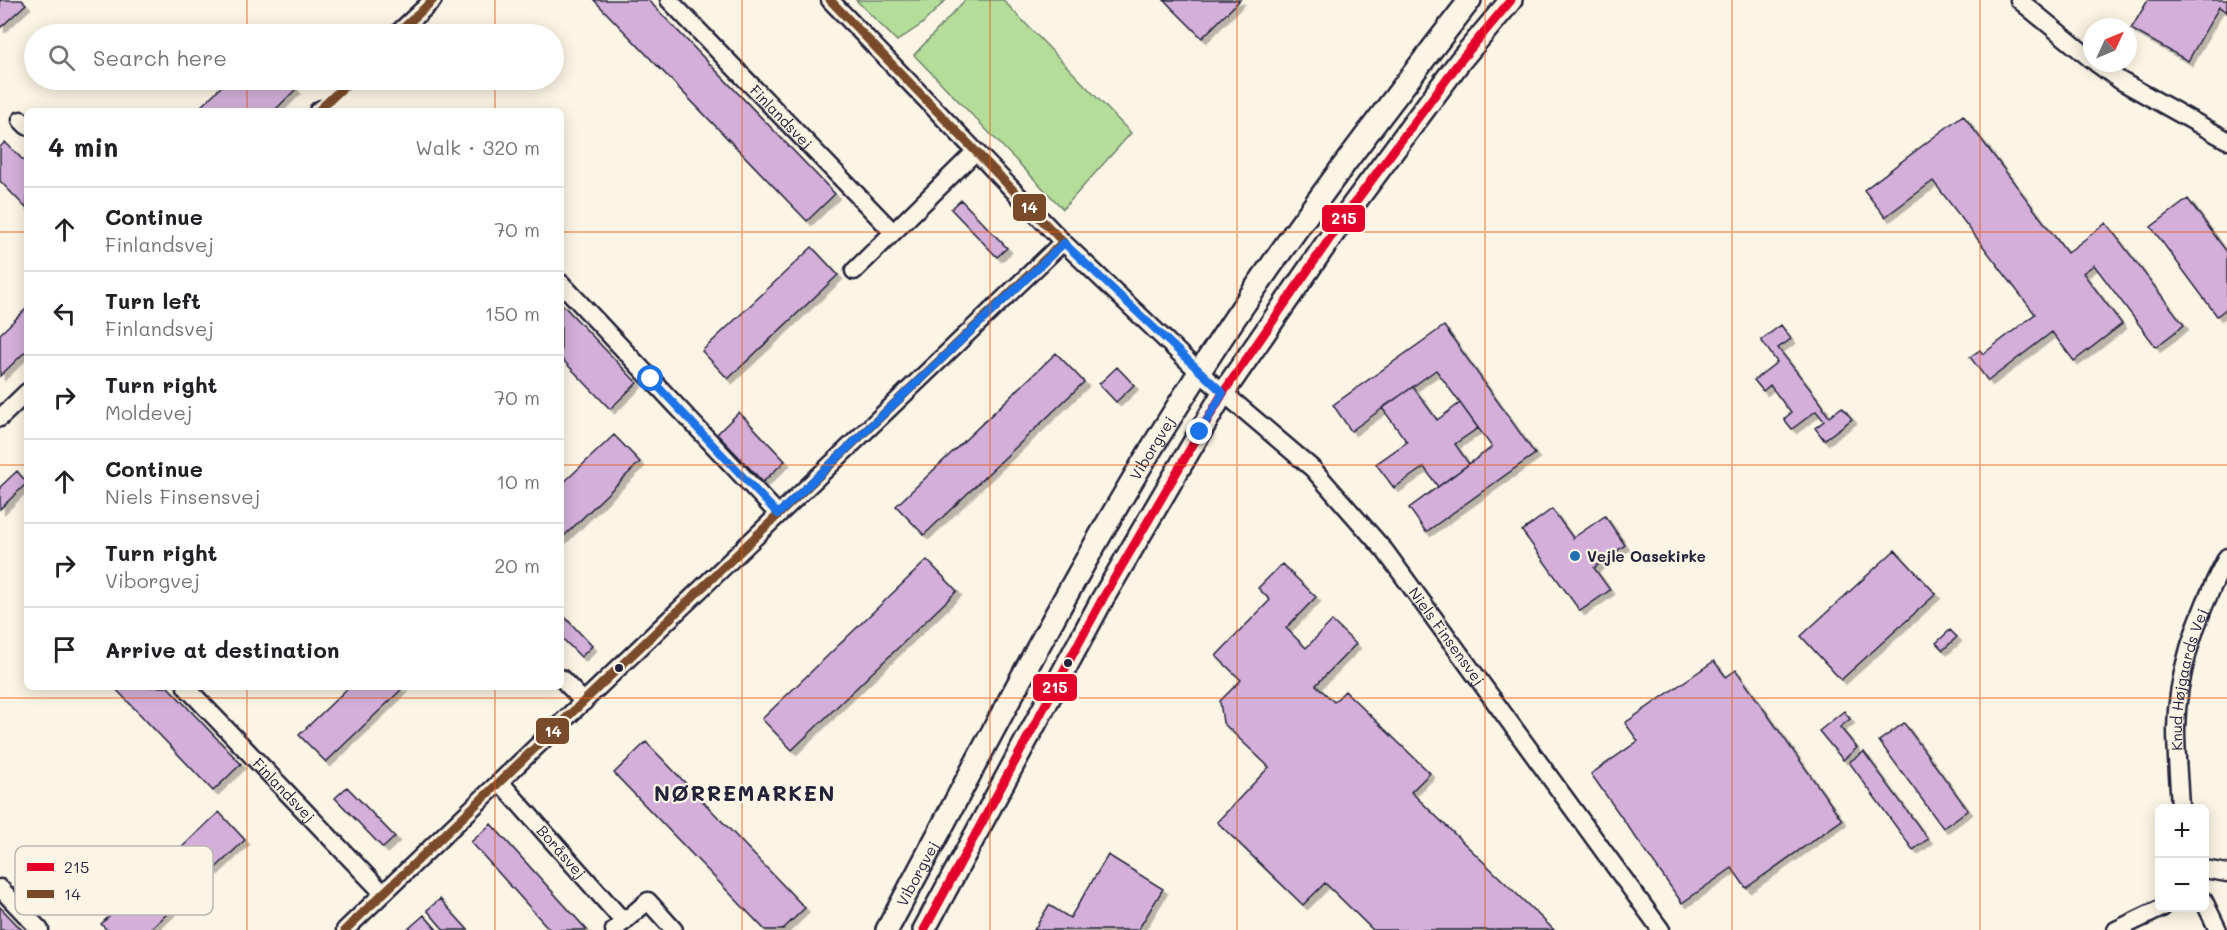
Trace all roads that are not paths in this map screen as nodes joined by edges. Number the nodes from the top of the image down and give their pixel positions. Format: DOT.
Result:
graph roads {
  1 [pos="433,0"];
  2 [pos="669,0"];
  3 [pos="830,0"];
  4 [pos="1470,0"];
  5 [pos="1511,0"];
  6 [pos="2019,0"];
  7 [pos="408,24"];
  8 [pos="2083,53"];
  9 [pos="2108,72"];
  10 [pos="2227,140"];
  11 [pos="975,152"];
  12 [pos="893,232"];
  13 [pos="1064,243"];
  14 [pos="854,271"];
  15 [pos="564,287"];
  16 [pos="1199,372"];
  17 [pos="1223,393"];
  18 [pos="24,395"];
  19 [pos="0,418"];
  20 [pos="778,514"];
  21 [pos="2227,557"];
  22 [pos="564,681"];
  23 [pos="189,690"];
  24 [pos="584,702"];
  25 [pos="500,782"];
  26 [pos="2180,804"];
  27 [pos="2209,870"];
  28 [pos="2227,873"];
  29 [pos="0,888"];
  30 [pos="383,893"];
  31 [pos="15,904"];
  32 [pos="2209,910"];
  33 [pos="2155,911"];
  34 [pos="26,915"];
  35 [pos="619,926"];
  36 [pos="40,930"];
  37 [pos="345,930"];
  38 [pos="674,930"];
  39 [pos="887,930"];
  40 [pos="924,930"];
  41 [pos="1661,930"];
  42 [pos="2116,930"];
  43 [pos="2218,930"];
  1 -- 7 [label="street"];
  2 -- 12 [label="street, Finlandsvej"];
  3 -- 11 [label="street, Niels Finsensvej"];
  4 -- 16 [label="street, Viborgvej"];
  5 -- 17 [label="street"];
  6 -- 8 [label="street"];
  9 -- 10 [label="street"];
  11 -- 12 [label="street"];
  11 -- 13 [label="street, Niels Finsensvej"];
  12 -- 14 [label="street"];
  13 -- 16 [label="street, Niels Finsensvej"];
  13 -- 20 [label="street"];
  15 -- 20 [label="street"];
  16 -- 17 [label="street, Niels Finsensvej"];
  16 -- 39 [label="street, Viborgvej"];
  17 -- 40 [label="street"];
  17 -- 41 [label="street, Niels Finsensvej"];
  18 -- 19 [label="street"];
  20 -- 24 [label="street"];
  21 -- 26 [label="street, Knud Højgaards Vej"];
  22 -- 24 [label="street"];
  23 -- 30 [label="street, Finlandsvej"];
  24 -- 25 [label="street"];
  25 -- 30 [label="street"];
  25 -- 35 [label="street, Boråsvej"];
  27 -- 28 [label="street"];
  29 -- 31 [label="street"];
  30 -- 37 [label="street"];
  32 -- 43 [label="street"];
  33 -- 42 [label="street"];
  34 -- 36 [label="street"];
  35 -- 38 [label="street, Boråsvej"];
}
